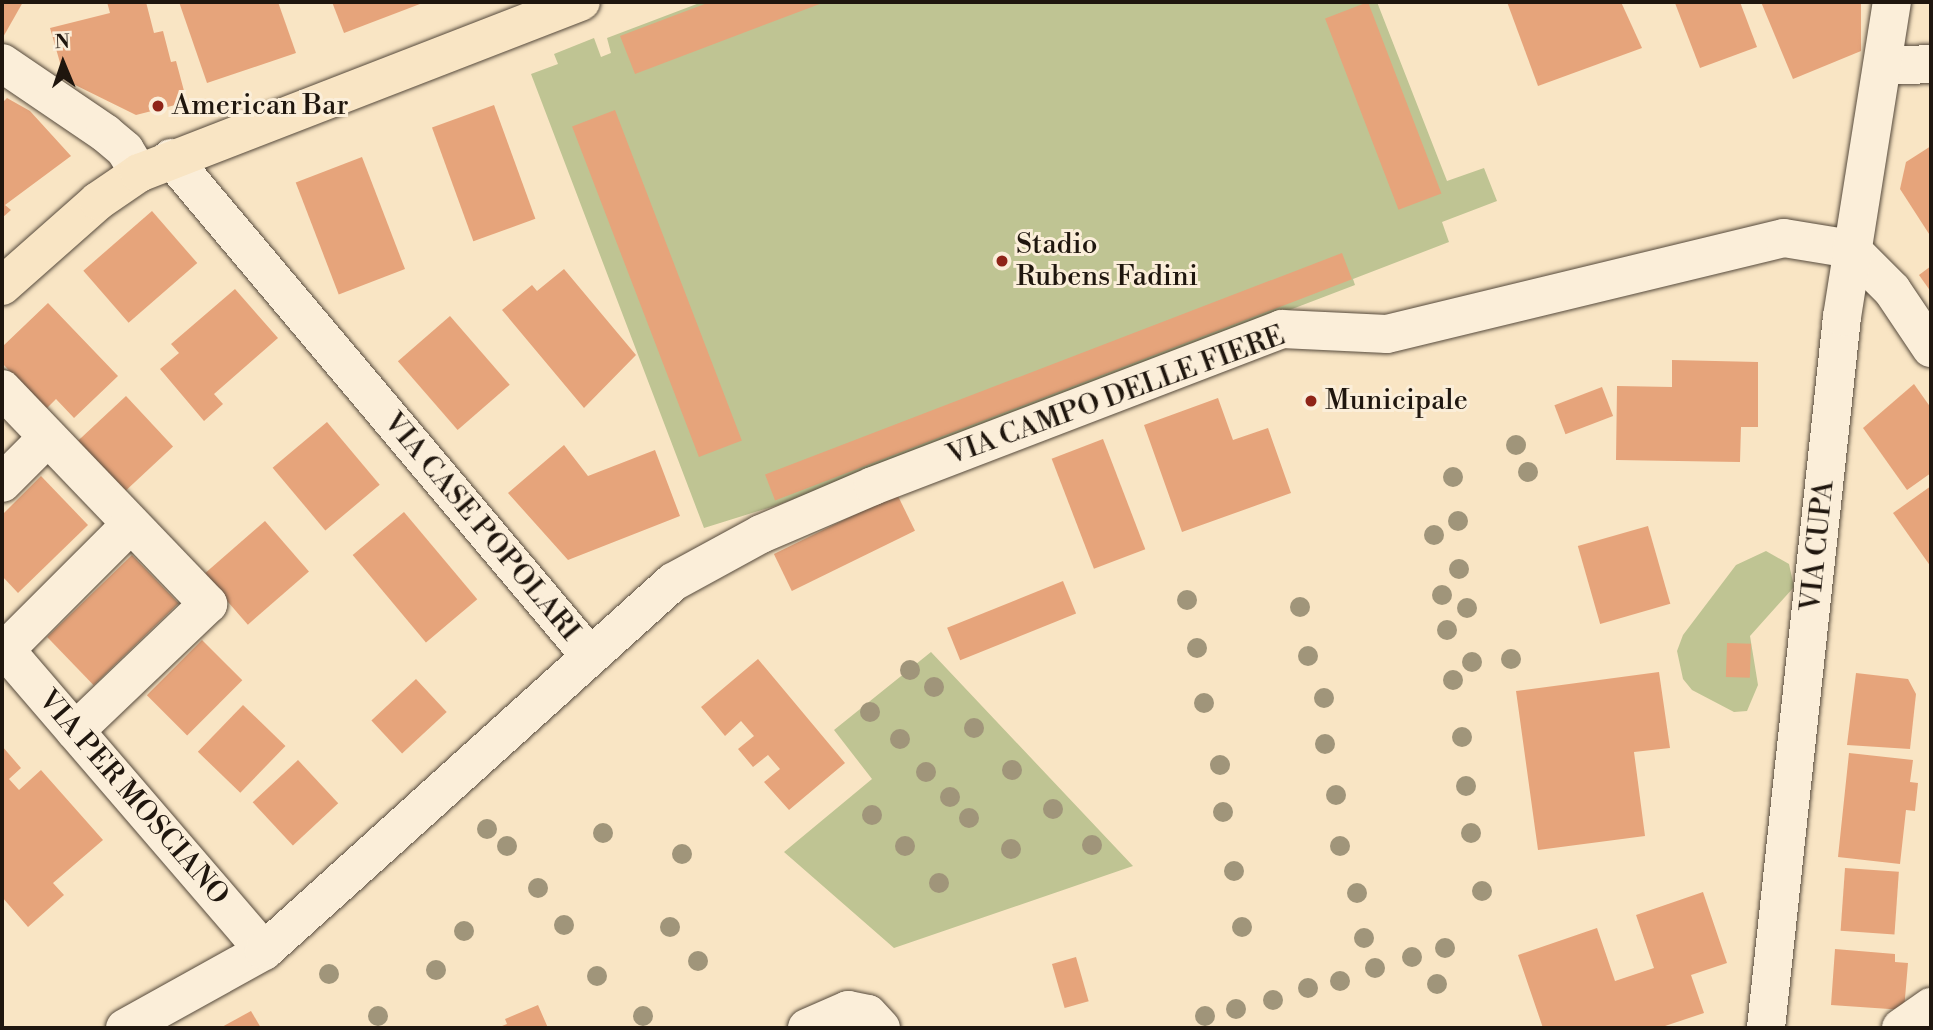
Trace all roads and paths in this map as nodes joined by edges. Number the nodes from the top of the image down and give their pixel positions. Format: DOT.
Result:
graph roads {
  1 [pos="581,2"];
  2 [pos="1892,2"];
  3 [pos="2,63"];
  4 [pos="1931,64"];
  5 [pos="1885,66"];
  6 [pos="155,166"];
  7 [pos="1852,249"];
  8 [pos="2,286"];
  9 [pos="1931,348"];
  10 [pos="2,389"];
  11 [pos="47,439"];
  12 [pos="2,483"];
  13 [pos="131,524"];
  14 [pos="4,648"];
  15 [pos="590,656"];
  16 [pos="75,731"];
  17 [pos="264,951"];
  18 [pos="1931,1007"];
  19 [pos="869,1019"];
  20 [pos="125,1028"];
  21 [pos="807,1028"];
  22 [pos="1766,1028"];
  23 [pos="1901,1028"];
  1 -- 6 [label="main road"];
  2 -- 5 [label="street, VIA CUPA"];
  3 -- 6 [label="street, VIA CASE POPOLARI"];
  4 -- 5 [label="street"];
  5 -- 7 [label="street, VIA CUPA"];
  6 -- 8 [label="main road"];
  6 -- 15 [label="street, VIA CASE POPOLARI"];
  7 -- 9 [label="street"];
  7 -- 15 [label="street, VIA CAMPO DELLE FIERE"];
  7 -- 22 [label="street, VIA CUPA"];
  10 -- 11 [label="street"];
  11 -- 12 [label="street"];
  11 -- 13 [label="street"];
  13 -- 14 [label="street"];
  13 -- 16 [label="street"];
  14 -- 16 [label="street, VIA PER MOSCIANO"];
  15 -- 17 [label="street, VIA CASE POPOLARI"];
  16 -- 17 [label="street, VIA PER MOSCIANO"];
  17 -- 20 [label="street, VIA CASE POPOLARI"];
  18 -- 23 [label="street"];
  19 -- 21 [label="street"];
}
